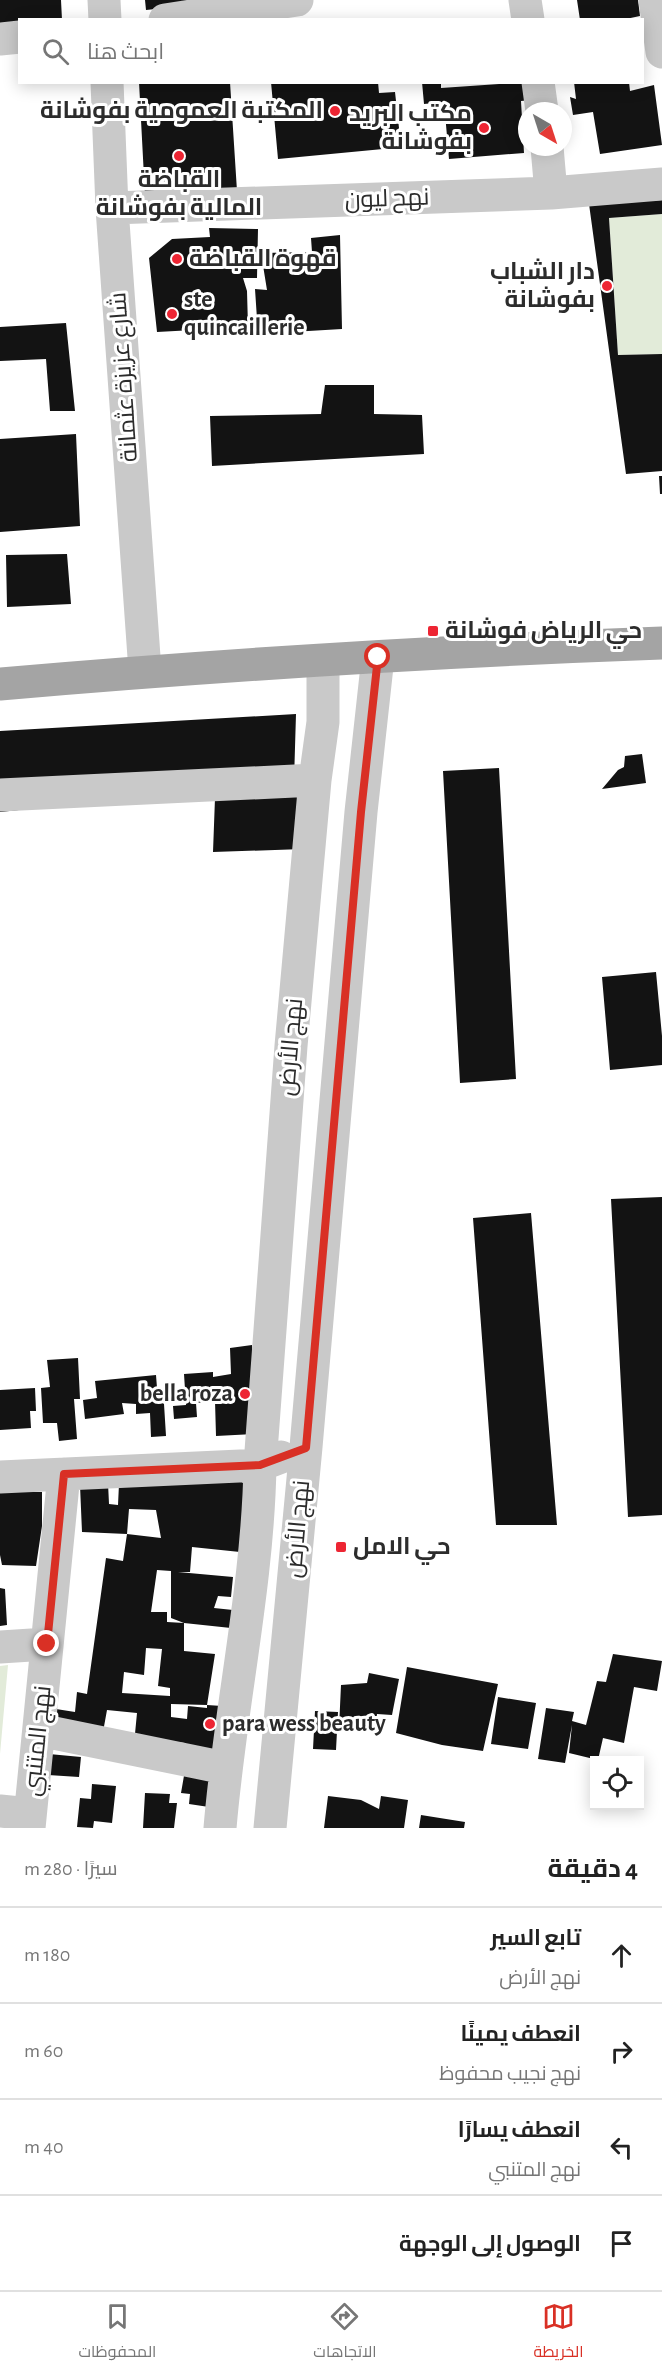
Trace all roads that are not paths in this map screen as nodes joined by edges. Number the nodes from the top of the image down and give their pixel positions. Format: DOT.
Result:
graph roads {
  1 [pos="104,0"];
  2 [pos="297,0"];
  3 [pos="525,0"];
  4 [pos="655,0"];
  5 [pos="105,18"];
  6 [pos="178,18"];
  7 [pos="528,18"];
  8 [pos="18,37"];
  9 [pos="0,39"];
  10 [pos="662,52"];
  11 [pos="107,84"];
  12 [pos="538,84"];
  13 [pos="541,102"];
  14 [pos="548,156"];
  15 [pos="662,184"];
  16 [pos="551,193"];
  17 [pos="112,208"];
  18 [pos="662,643"];
  19 [pos="378,657"];
  20 [pos="323,661"];
  21 [pos="144,671"];
  22 [pos="0,684"];
  23 [pos="315,780"];
  24 [pos="0,795"];
  25 [pos="306,1448"];
  26 [pos="260,1465"];
  27 [pos="64,1474"];
  28 [pos="0,1477"];
  29 [pos="47,1644"];
  30 [pos="0,1647"];
  31 [pos="39,1730"];
  32 [pos="225,1768"];
  33 [pos="20,1817"];
  34 [pos="220,1828"];
  35 [pos="270,1828"];
  1 -- 5 [label="street"];
  2 -- 6 [label="street"];
  3 -- 7 [label="street"];
  4 -- 10 [label="street"];
  8 -- 9 [label="street"];
  11 -- 17 [label="street, شارع عزيزة عثمانة"];
  12 -- 13 [label="street"];
  14 -- 16 [label="street"];
  15 -- 16 [label="street, نهح ليون"];
  16 -- 17 [label="street, نهح ليون"];
  17 -- 21 [label="street, شارع عزيزة عثمانة"];
  18 -- 19 [label="main road"];
  19 -- 20 [label="main road"];
  19 -- 25 [label="street, نهج الأرض"];
  20 -- 21 [label="main road"];
  20 -- 23 [label="street, نهج الأرض"];
  21 -- 22 [label="main road"];
  23 -- 24 [label="street"];
  23 -- 26 [label="street, نهج الأرض"];
  25 -- 26 [label="street"];
  25 -- 35 [label="street, نهج الأرض"];
  26 -- 27 [label="street"];
  26 -- 32 [label="street, نهج الأرض"];
  27 -- 28 [label="street"];
  27 -- 29 [label="street, نهج المتنبي"];
  29 -- 30 [label="street"];
  29 -- 31 [label="street, نهج المتنبي"];
  31 -- 32 [label="street"];
  31 -- 33 [label="street, نهج المتنبي"];
  32 -- 34 [label="street, نهج الأرض"];
}
